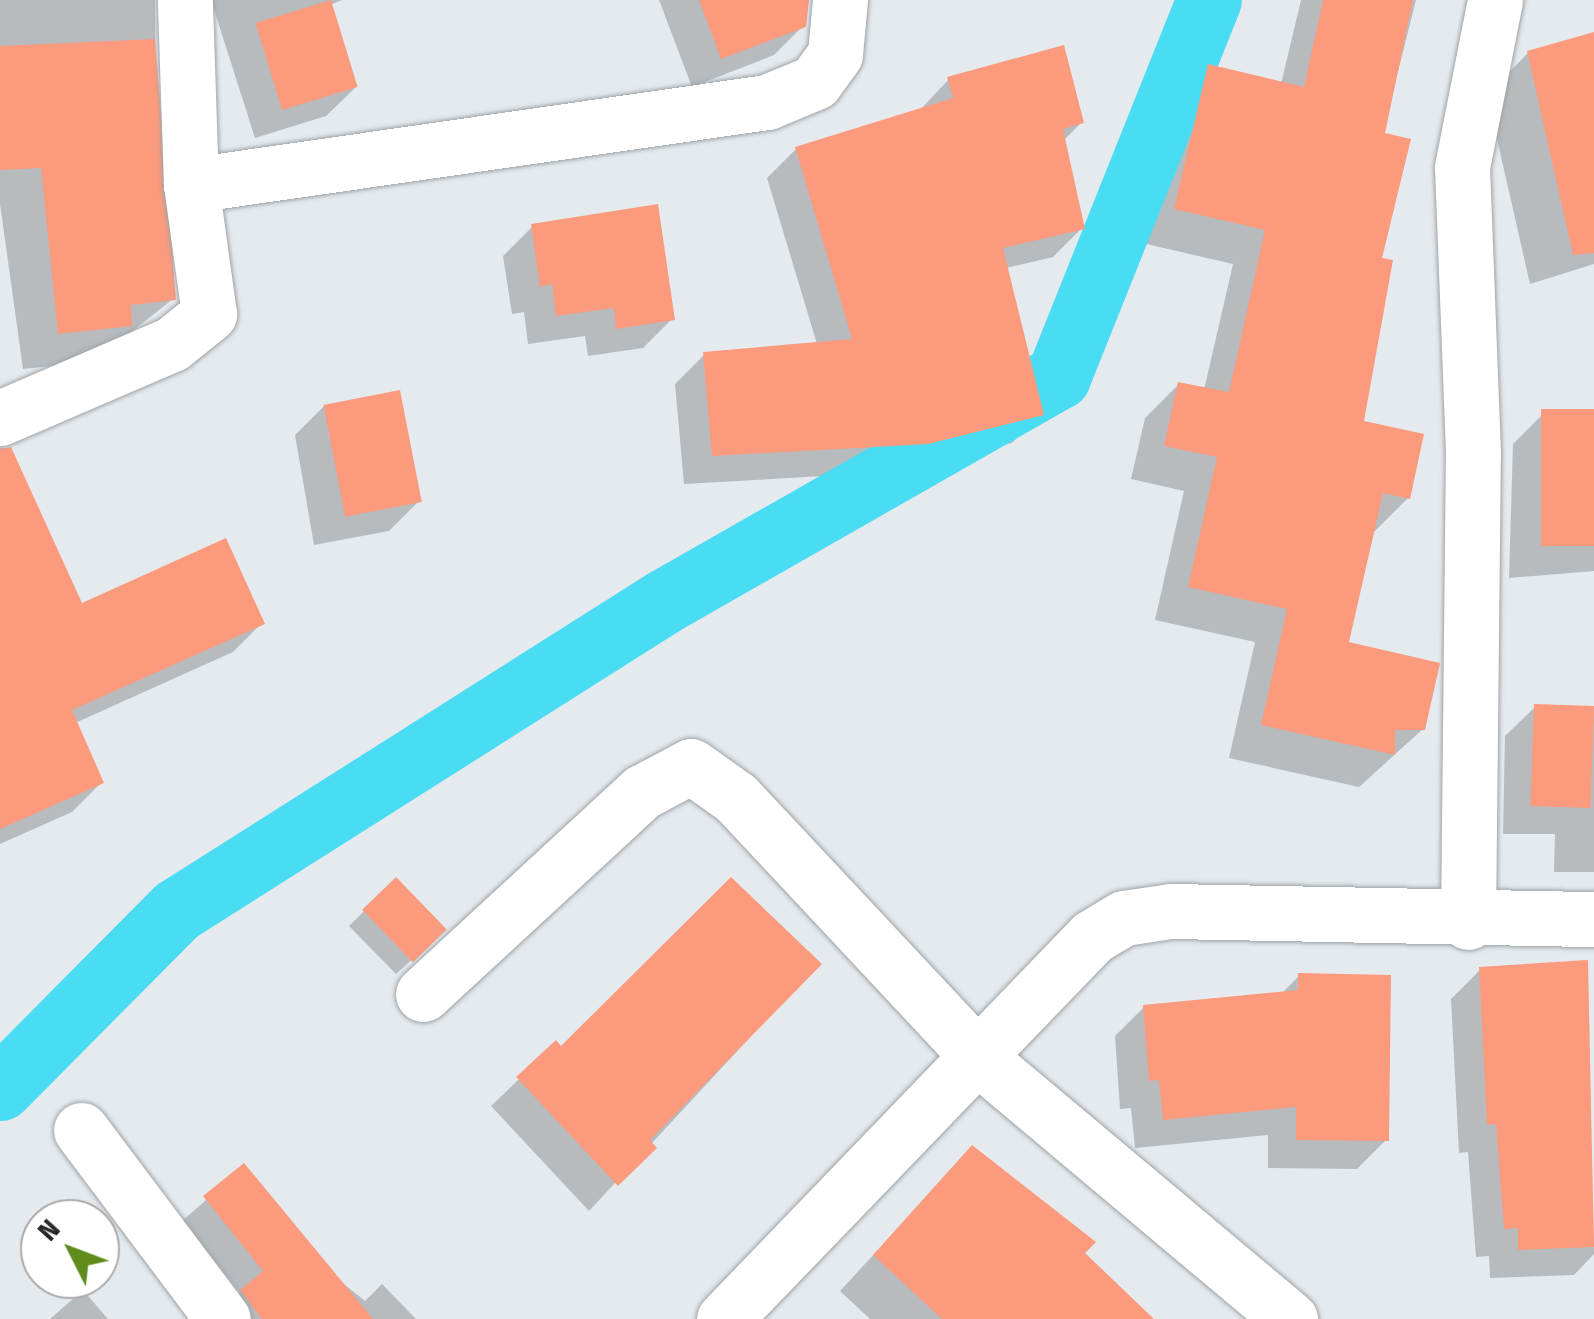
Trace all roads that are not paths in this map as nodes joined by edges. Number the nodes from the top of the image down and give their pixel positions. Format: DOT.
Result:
graph roads {
  1 [pos="186,0"];
  2 [pos="840,0"];
  3 [pos="1495,0"];
  4 [pos="191,185"];
  5 [pos="0,418"];
  6 [pos="1594,919"];
  7 [pos="1468,922"];
  8 [pos="423,994"];
  9 [pos="980,1060"];
  10 [pos="81,1130"];
  11 [pos="221,1318"];
  12 [pos="724,1319"];
  13 [pos="1290,1319"];
  1 -- 4 [label="street"];
  2 -- 4 [label="street"];
  3 -- 7 [label="street"];
  4 -- 5 [label="street"];
  6 -- 7 [label="street"];
  7 -- 9 [label="street"];
  8 -- 9 [label="street"];
  9 -- 12 [label="street"];
  9 -- 13 [label="street"];
  10 -- 11 [label="street"];
}
